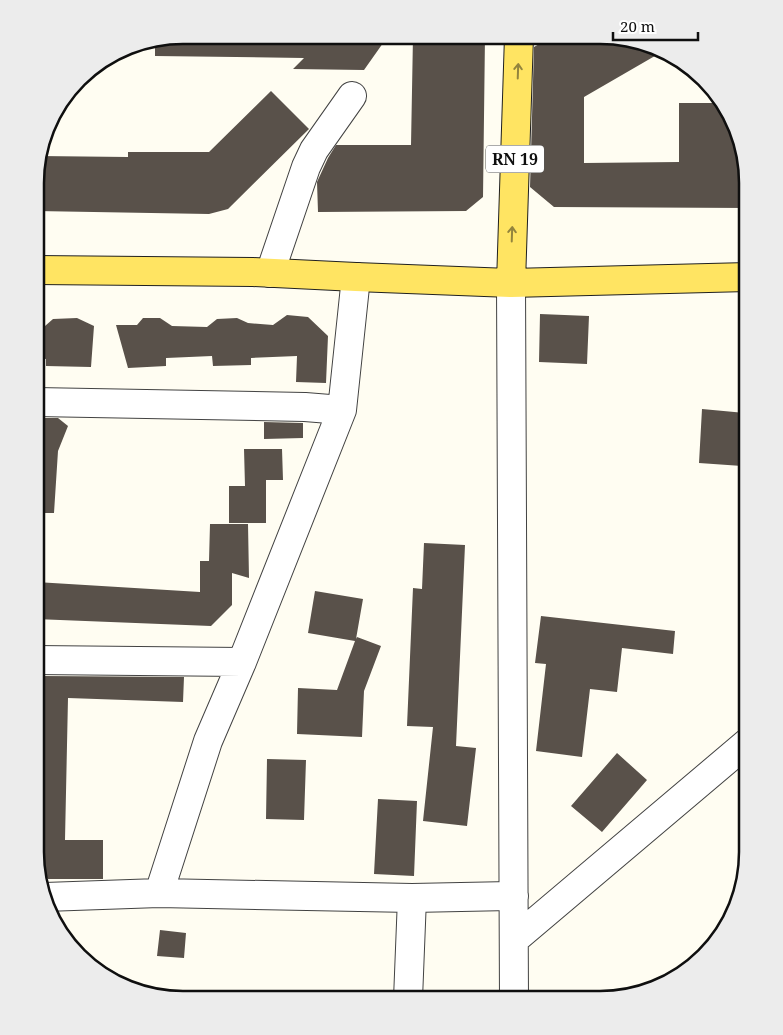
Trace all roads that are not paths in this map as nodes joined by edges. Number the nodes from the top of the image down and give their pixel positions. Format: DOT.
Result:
graph roads {
  1 [pos="520,44"];
  2 [pos="352,96"];
  3 [pos="44,270"];
  4 [pos="270,273"];
  5 [pos="739,277"];
  6 [pos="356,278"];
  7 [pos="511,283"];
  8 [pos="44,402"];
  9 [pos="342,410"];
  10 [pos="44,660"];
  11 [pos="242,662"];
  12 [pos="739,750"];
  13 [pos="159,893"];
  14 [pos="514,896"];
  15 [pos="51,897"];
  16 [pos="412,898"];
  17 [pos="514,939"];
  18 [pos="408,991"];
  19 [pos="514,991"];
  7 -- 1 [label="main road, RN 19, one-way"];
  2 -- 4 [label="street"];
  3 -- 4 [label="main road"];
  4 -- 6 [label="main road"];
  5 -- 7 [label="main road"];
  6 -- 7 [label="main road"];
  6 -- 9 [label="street"];
  7 -- 14 [label="street"];
  8 -- 9 [label="street"];
  9 -- 11 [label="street"];
  10 -- 11 [label="street"];
  11 -- 13 [label="street"];
  12 -- 17 [label="street"];
  13 -- 15 [label="street"];
  13 -- 16 [label="street"];
  14 -- 16 [label="street"];
  14 -- 17 [label="street"];
  16 -- 18 [label="street"];
  17 -- 19 [label="street"];
}
